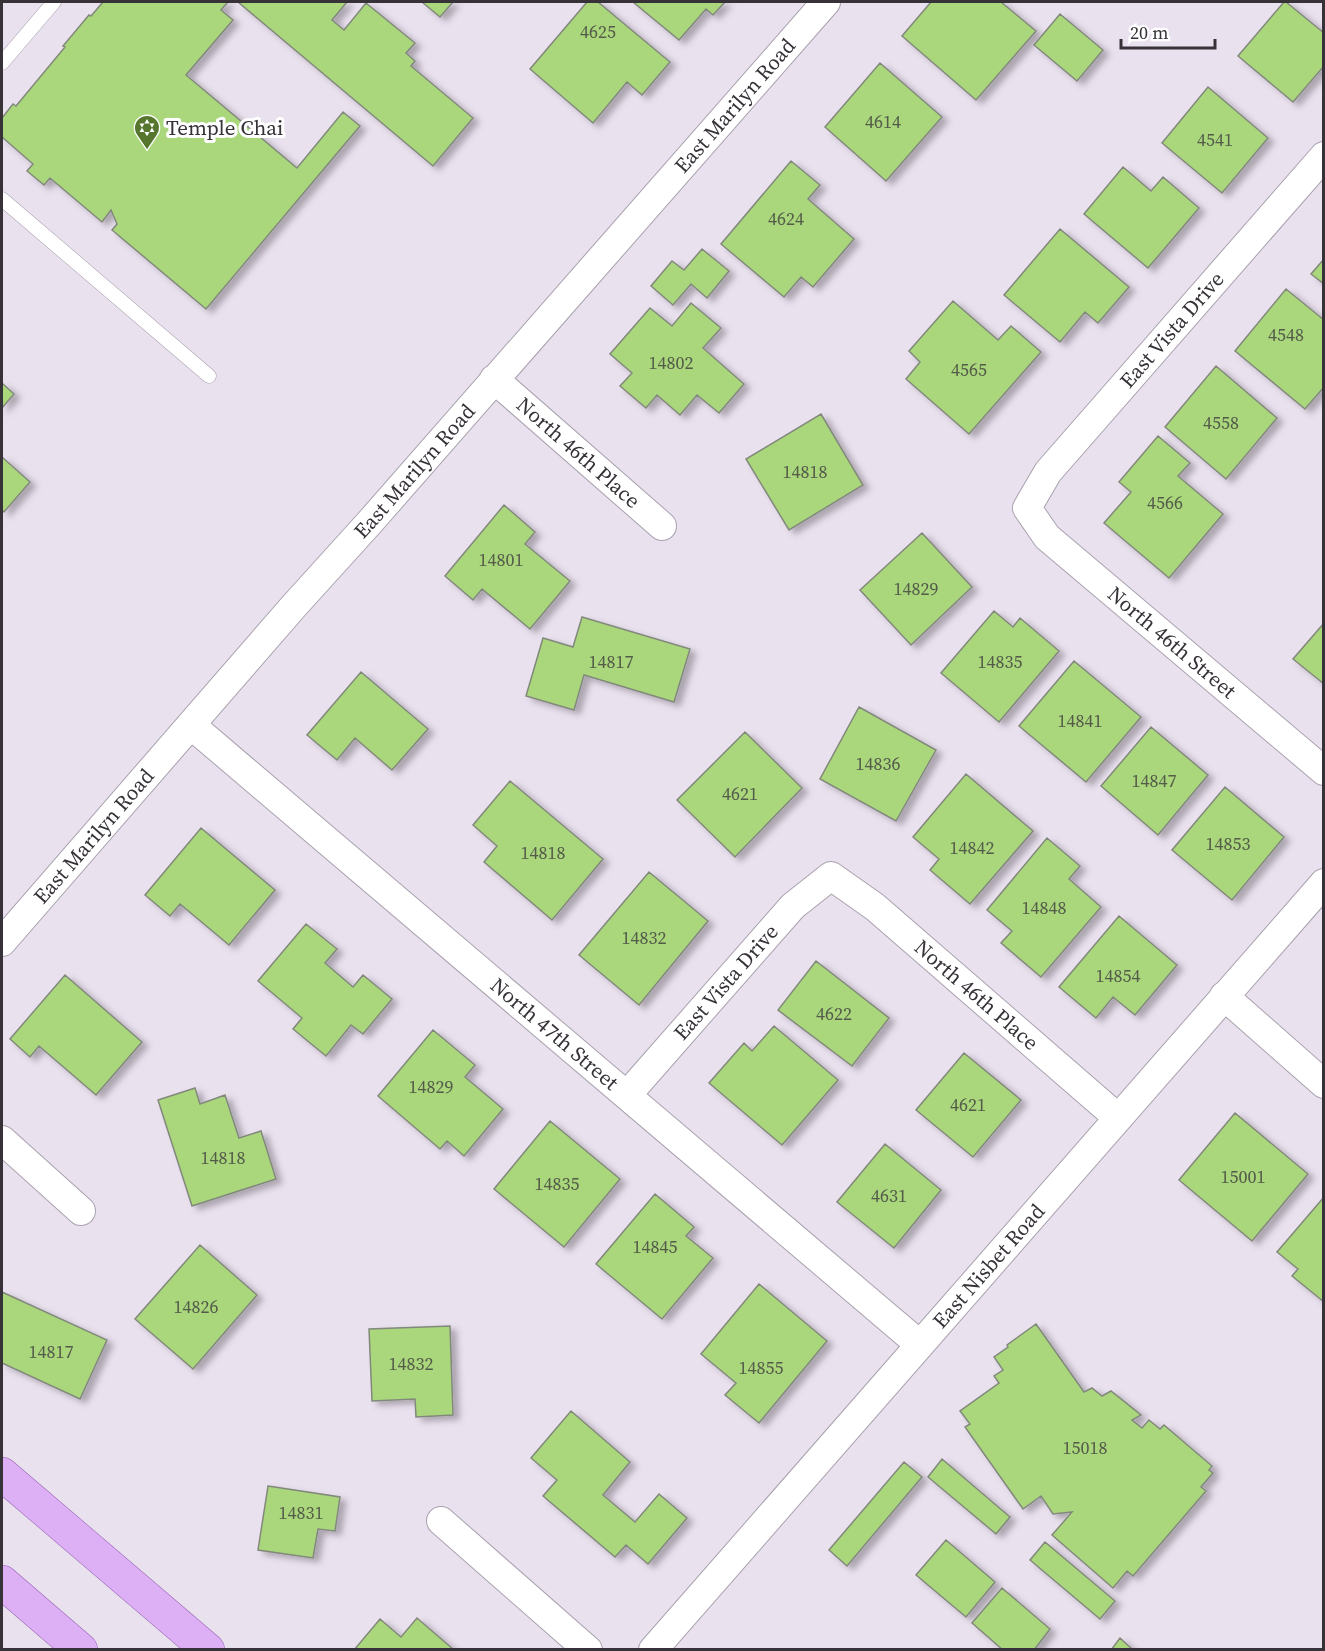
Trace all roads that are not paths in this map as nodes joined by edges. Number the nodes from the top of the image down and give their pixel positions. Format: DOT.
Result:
graph roads {
  1 [pos="54,2"];
  2 [pos="826,2"];
  3 [pos="2,63"];
  4 [pos="1323,156"];
  5 [pos="2,199"];
  6 [pos="209,376"];
  7 [pos="494,380"];
  8 [pos="1027,508"];
  9 [pos="662,526"];
  10 [pos="191,725"];
  11 [pos="1323,771"];
  12 [pos="831,876"];
  13 [pos="1323,883"];
  14 [pos="2,942"];
  15 [pos="1224,996"];
  16 [pos="1323,1084"];
  17 [pos="627,1095"];
  18 [pos="1117,1117"];
  19 [pos="2,1140"];
  20 [pos="81,1210"];
  21 [pos="919,1344"];
  22 [pos="2,1474"];
  23 [pos="441,1521"];
  24 [pos="2,1582"];
  25 [pos="81,1650"];
  26 [pos="208,1650"];
  27 [pos="588,1650"];
  28 [pos="653,1650"];
  1 -- 3 [label="lane"];
  2 -- 7 [label="street, East Marilyn Road"];
  4 -- 8 [label="street, East Vista Drive"];
  5 -- 6 [label="lane"];
  7 -- 9 [label="street, North 46th Place"];
  7 -- 10 [label="street, East Marilyn Road"];
  8 -- 11 [label="street, North 46th Street"];
  10 -- 14 [label="street, East Marilyn Road"];
  10 -- 17 [label="street, North 47th Street"];
  12 -- 17 [label="street, East Vista Drive"];
  12 -- 18 [label="street, North 46th Place"];
  13 -- 15 [label="street, East Nisbet Road"];
  15 -- 16 [label="street"];
  15 -- 18 [label="street, East Nisbet Road"];
  17 -- 21 [label="street, North 47th Street"];
  18 -- 21 [label="street, East Nisbet Road"];
  19 -- 20 [label="street"];
  21 -- 28 [label="street, East Nisbet Road"];
  22 -- 26 [label="main road"];
  23 -- 27 [label="street"];
  24 -- 25 [label="main road"];
}
